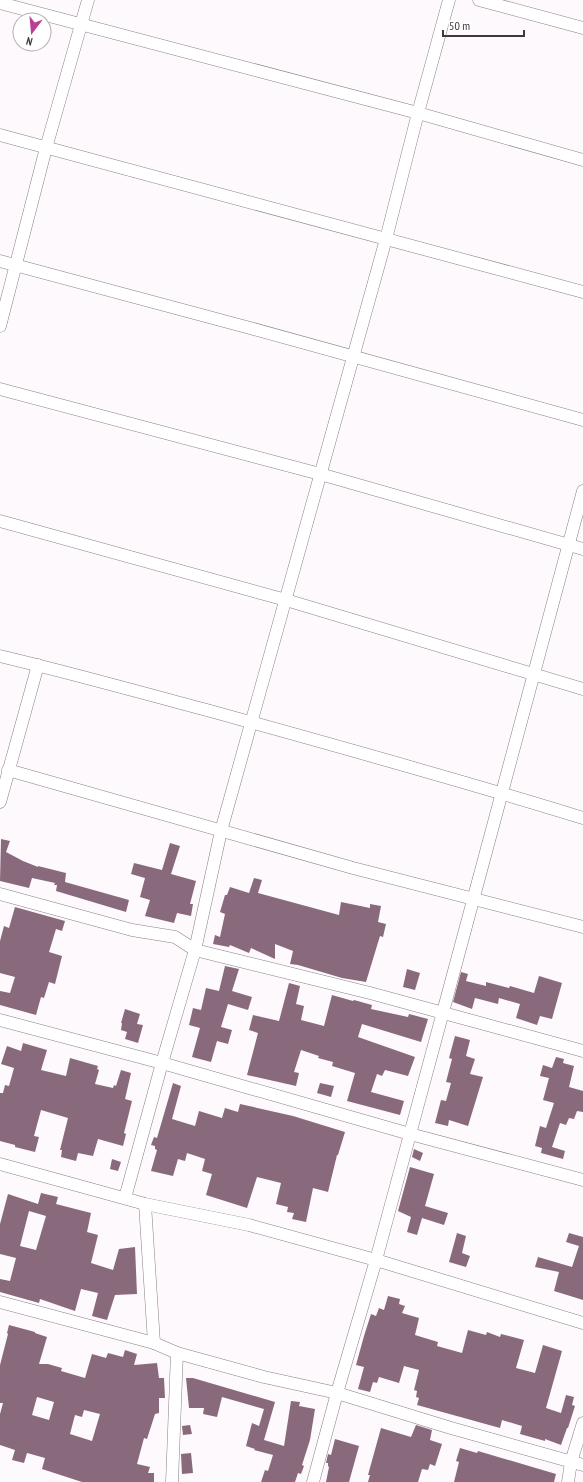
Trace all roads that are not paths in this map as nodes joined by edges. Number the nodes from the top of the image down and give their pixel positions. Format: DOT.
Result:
graph roads {
  1 [pos="88,0"];
  2 [pos="449,0"];
  3 [pos="479,0"];
  4 [pos="0,3"];
  5 [pos="81,25"];
  6 [pos="583,28"];
  7 [pos="418,113"];
  8 [pos="0,135"];
  9 [pos="46,148"];
  10 [pos="583,160"];
  11 [pos="386,239"];
  12 [pos="0,261"];
  13 [pos="16,266"];
  14 [pos="583,292"];
  15 [pos="0,326"];
  16 [pos="353,357"];
  17 [pos="0,389"];
  18 [pos="583,420"];
  19 [pos="320,474"];
  20 [pos="583,491"];
  21 [pos="0,521"];
  22 [pos="568,545"];
  23 [pos="583,549"];
  24 [pos="286,600"];
  25 [pos="0,656"];
  26 [pos="38,665"];
  27 [pos="534,674"];
  28 [pos="583,689"];
  29 [pos="252,722"];
  30 [pos="8,770"];
  31 [pos="502,793"];
  32 [pos="0,802"];
  33 [pos="583,818"];
  34 [pos="221,831"];
  35 [pos="0,894"];
  36 [pos="473,899"];
  37 [pos="583,927"];
  38 [pos="195,950"];
  39 [pos="443,1012"];
  40 [pos="0,1020"];
  41 [pos="583,1050"];
  42 [pos="162,1063"];
  43 [pos="410,1134"];
  44 [pos="0,1164"];
  45 [pos="583,1180"];
  46 [pos="125,1198"];
  47 [pos="145,1204"];
  48 [pos="376,1260"];
  49 [pos="0,1302"];
  50 [pos="583,1323"];
  51 [pos="154,1343"];
  52 [pos="177,1354"];
  53 [pos="337,1393"];
  54 [pos="583,1423"];
  55 [pos="577,1464"];
  56 [pos="172,1482"];
  57 [pos="313,1482"];
  58 [pos="568,1482"];
  1 -- 5 [label="street"];
  2 -- 7 [label="street"];
  3 -- 6 [label="street"];
  4 -- 5 [label="street"];
  5 -- 7 [label="street"];
  5 -- 9 [label="street"];
  7 -- 10 [label="street"];
  7 -- 11 [label="street"];
  8 -- 9 [label="street"];
  9 -- 11 [label="street"];
  9 -- 13 [label="street"];
  11 -- 14 [label="street"];
  11 -- 16 [label="street"];
  12 -- 13 [label="street"];
  13 -- 15 [label="street"];
  13 -- 16 [label="street"];
  16 -- 18 [label="street"];
  16 -- 19 [label="street"];
  17 -- 19 [label="street"];
  19 -- 22 [label="street"];
  19 -- 24 [label="street"];
  20 -- 22 [label="street"];
  21 -- 24 [label="street"];
  22 -- 23 [label="street"];
  22 -- 27 [label="street"];
  24 -- 27 [label="street"];
  24 -- 29 [label="street"];
  25 -- 26 [label="street"];
  26 -- 29 [label="street"];
  26 -- 30 [label="street"];
  27 -- 28 [label="street"];
  27 -- 31 [label="street"];
  29 -- 31 [label="street"];
  29 -- 34 [label="street"];
  30 -- 32 [label="street"];
  30 -- 34 [label="street"];
  31 -- 33 [label="street"];
  31 -- 36 [label="street"];
  34 -- 36 [label="street"];
  34 -- 38 [label="street"];
  35 -- 38 [label="street"];
  36 -- 37 [label="street"];
  36 -- 39 [label="street"];
  38 -- 39 [label="street"];
  38 -- 42 [label="street"];
  39 -- 41 [label="street"];
  39 -- 43 [label="street"];
  40 -- 42 [label="street"];
  42 -- 43 [label="street"];
  42 -- 46 [label="street"];
  43 -- 45 [label="street"];
  43 -- 48 [label="street"];
  44 -- 46 [label="street"];
  46 -- 47 [label="street"];
  47 -- 48 [label="street"];
  47 -- 51 [label="street"];
  48 -- 50 [label="street"];
  48 -- 53 [label="street"];
  49 -- 51 [label="street"];
  51 -- 52 [label="street"];
  52 -- 53 [label="street"];
  52 -- 56 [label="street"];
  53 -- 55 [label="street"];
  53 -- 57 [label="street"];
  54 -- 55 [label="street"];
  55 -- 58 [label="street"];
}
